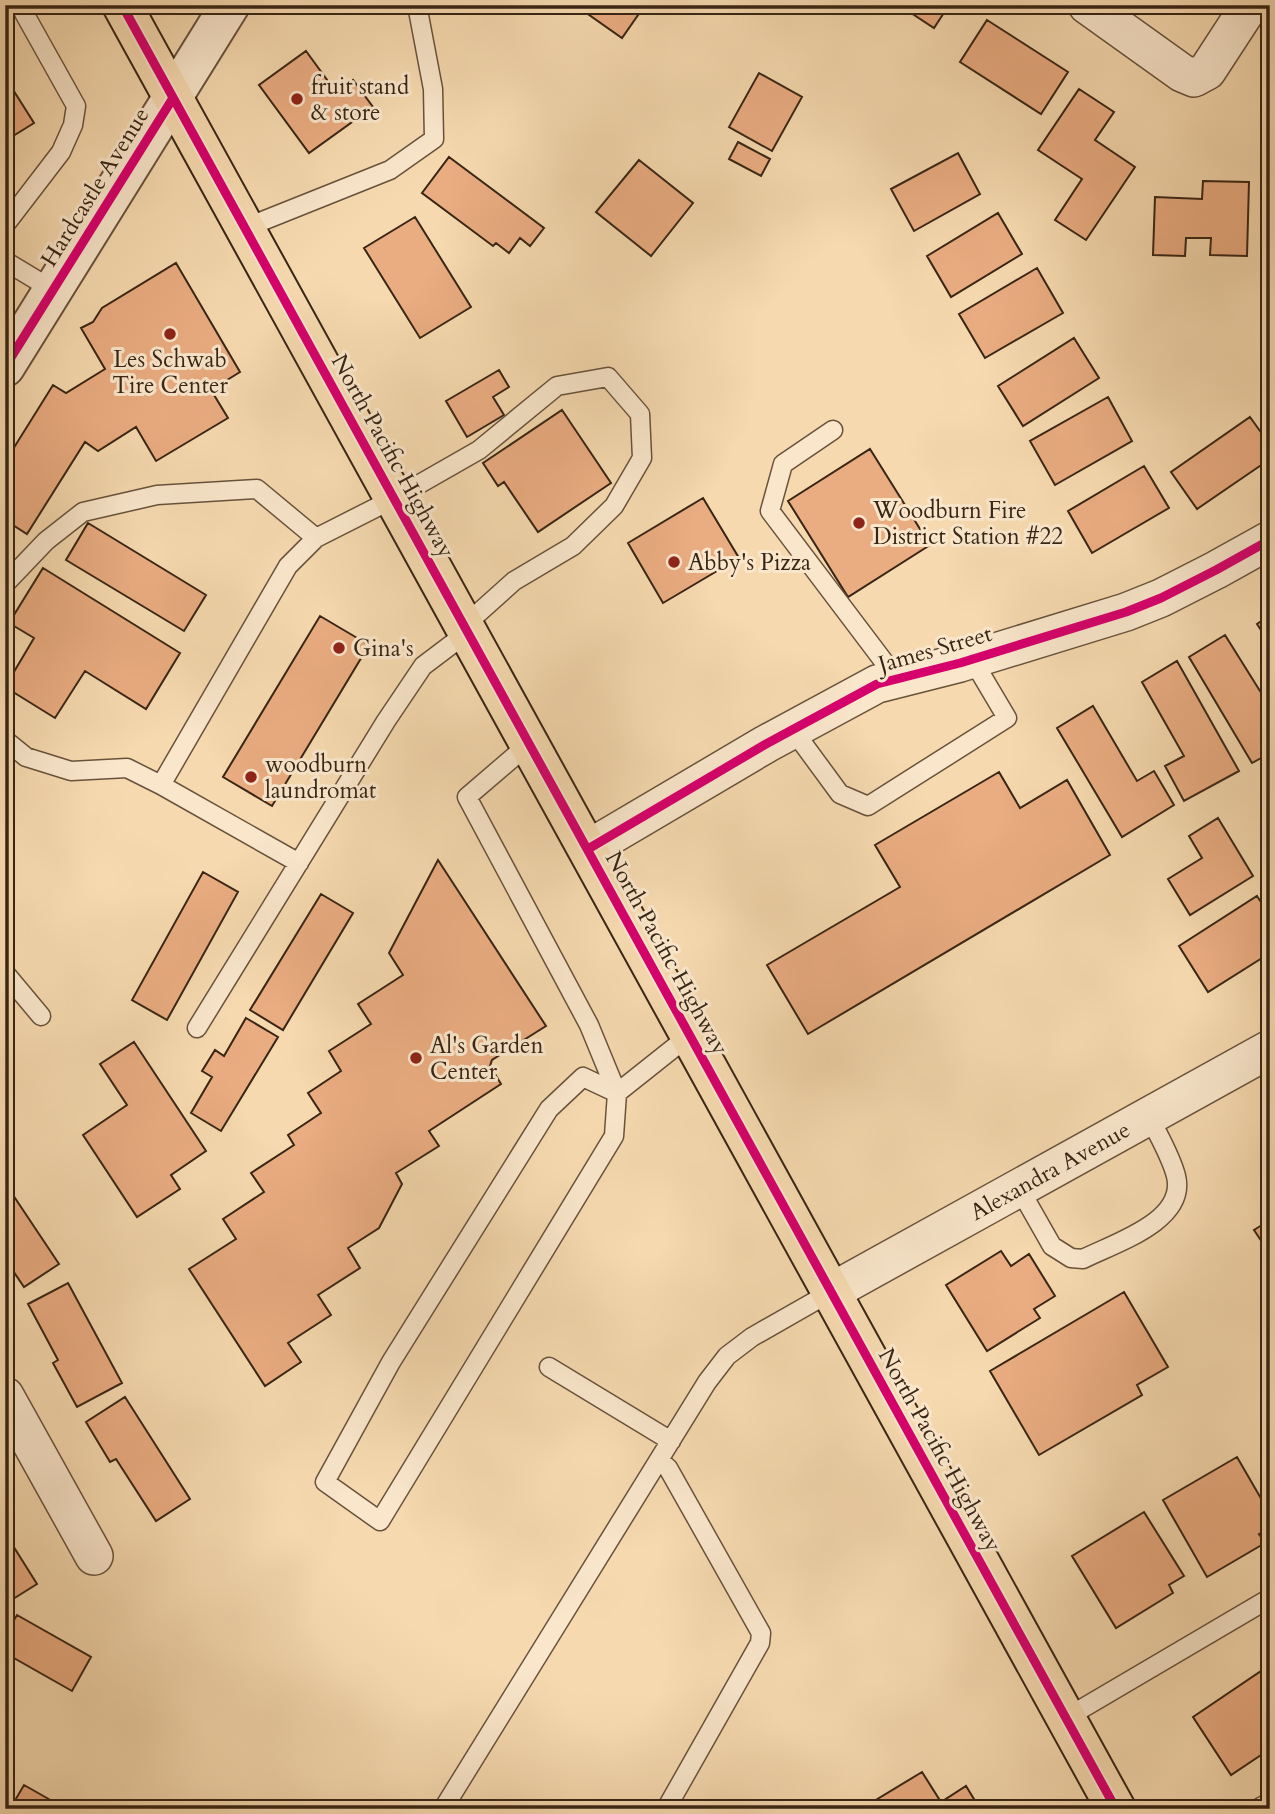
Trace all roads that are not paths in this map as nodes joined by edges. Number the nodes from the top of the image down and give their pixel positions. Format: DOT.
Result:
graph roads {
  1 [pos="122,5"];
  2 [pos="230,5"];
  3 [pos="417,5"];
  4 [pos="1087,5"];
  5 [pos="1250,5"];
  6 [pos="28,8"];
  7 [pos="173,98"];
  8 [pos="5,225"];
  9 [pos="245,228"];
  10 [pos="5,261"];
  11 [pos="53,290"];
  12 [pos="5,367"];
  13 [pos="833,430"];
  14 [pos="395,498"];
  15 [pos="316,538"];
  16 [pos="1270,540"];
  17 [pos="5,584"];
  18 [pos="467,629"];
  19 [pos="972,659"];
  20 [pos="897,679"];
  21 [pos="793,730"];
  22 [pos="5,740"];
  23 [pos="530,743"];
  24 [pos="161,785"];
  25 [pos="588,849"];
  26 [pos="299,863"];
  27 [pos="5,973"];
  28 [pos="41,1016"];
  29 [pos="197,1028"];
  30 [pos="690,1035"];
  31 [pos="1270,1049"];
  32 [pos="617,1093"];
  33 [pos="1149,1116"];
  34 [pos="1019,1188"];
  35 [pos="831,1292"];
  36 [pos="549,1367"];
  37 [pos="5,1396"];
  38 [pos="671,1441"];
  39 [pos="659,1460"];
  40 [pos="94,1556"];
  41 [pos="1270,1598"];
  42 [pos="1066,1718"];
  43 [pos="1270,1802"];
  44 [pos="443,1809"];
  45 [pos="666,1809"];
  46 [pos="1116,1809"];
  47 [pos="1257,1809"];
  1 -- 7 [label="main road, North Pacific Highway"];
  2 -- 7 [label="street, Hardcastle Avenue"];
  3 -- 9 [label="lane"];
  4 -- 5 [label="street"];
  6 -- 8 [label="lane"];
  7 -- 9 [label="main road, North Pacific Highway"];
  7 -- 11 [label="street, Hardcastle Avenue"];
  9 -- 14 [label="main road, North Pacific Highway"];
  10 -- 11 [label="lane"];
  11 -- 12 [label="street, Hardcastle Avenue"];
  13 -- 20 [label="lane"];
  14 -- 15 [label="lane"];
  14 -- 18 [label="main road, North Pacific Highway"];
  14 -- 18 [label="lane"];
  15 -- 17 [label="lane"];
  15 -- 24 [label="lane"];
  16 -- 19 [label="street, James Street"];
  18 -- 23 [label="main road, North Pacific Highway"];
  18 -- 26 [label="lane"];
  19 -- 20 [label="street, James Street"];
  19 -- 21 [label="lane"];
  20 -- 21 [label="street, James Street"];
  21 -- 25 [label="street, James Street"];
  22 -- 24 [label="lane"];
  23 -- 25 [label="main road, North Pacific Highway"];
  23 -- 32 [label="lane"];
  24 -- 26 [label="lane"];
  25 -- 30 [label="main road, North Pacific Highway"];
  26 -- 29 [label="lane"];
  27 -- 28 [label="lane"];
  30 -- 32 [label="lane"];
  30 -- 35 [label="main road, North Pacific Highway"];
  31 -- 33 [label="street, Alexandra Avenue"];
  32 -- 32 [label="lane"];
  33 -- 34 [label="street, Alexandra Avenue"];
  33 -- 34 [label="lane"];
  34 -- 35 [label="street, Alexandra Avenue"];
  35 -- 38 [label="lane"];
  35 -- 42 [label="main road, North Pacific Highway"];
  36 -- 38 [label="lane"];
  37 -- 40 [label="street"];
  38 -- 39 [label="lane"];
  39 -- 44 [label="lane"];
  39 -- 45 [label="lane"];
  41 -- 42 [label="lane"];
  42 -- 46 [label="main road, North Pacific Highway"];
  43 -- 47 [label="lane"];
}
